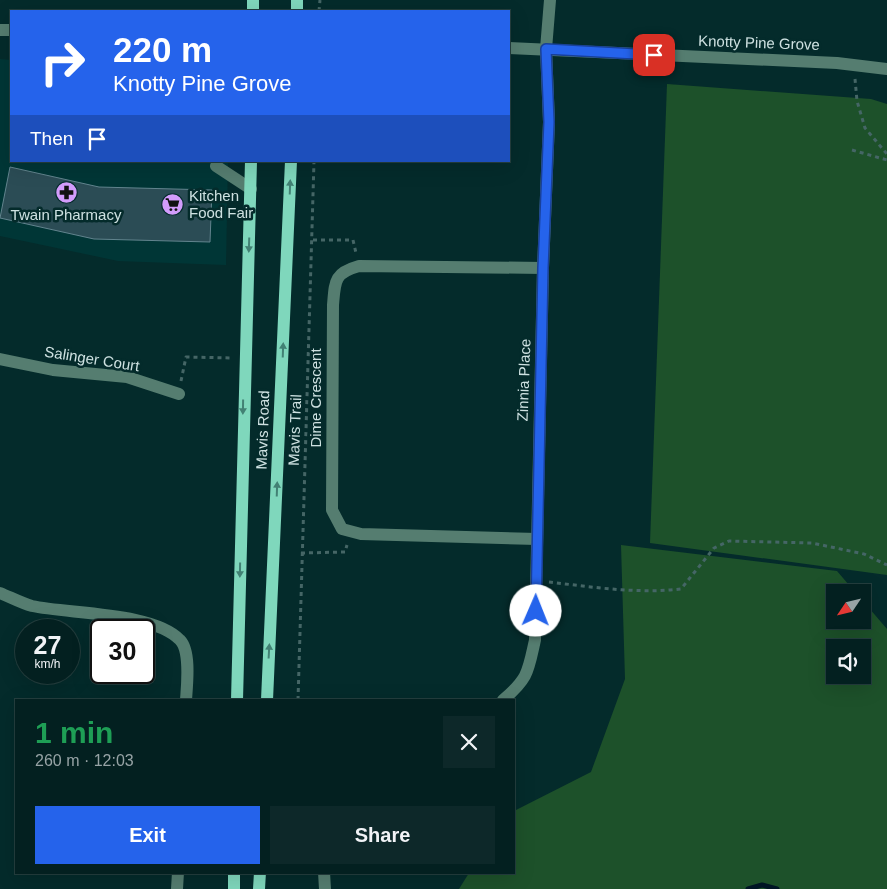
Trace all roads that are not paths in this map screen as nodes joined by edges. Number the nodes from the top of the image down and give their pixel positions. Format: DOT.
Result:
graph roads {
  1 [pos="550,0"];
  2 [pos="510,48"];
  3 [pos="546,49"];
  4 [pos="887,68"];
  5 [pos="251,162"];
  6 [pos="291,162"];
  7 [pos="216,166"];
  8 [pos="251,189"];
  9 [pos="543,268"];
  10 [pos="0,358"];
  11 [pos="179,394"];
  12 [pos="537,539"];
  13 [pos="0,593"];
  14 [pos="186,699"];
  15 [pos="238,699"];
  16 [pos="267,699"];
  17 [pos="504,699"];
  18 [pos="178,874"];
  19 [pos="234,874"];
  20 [pos="260,874"];
  21 [pos="324,874"];
  22 [pos="177,889"];
  23 [pos="234,889"];
  24 [pos="259,889"];
  25 [pos="325,889"];
  1 -- 3 [label="street, Zinnia Place"];
  2 -- 3 [label="street, Knotty Pine Grove"];
  3 -- 4 [label="street, Knotty Pine Grove"];
  3 -- 9 [label="street, Zinnia Place"];
  5 -- 8 [label="main road, Mavis Road"];
  16 -- 6 [label="main road, Mavis Road, one-way"];
  7 -- 8 [label="street"];
  8 -- 15 [label="main road, Mavis Road, one-way"];
  9 -- 12 [label="street, Zinnia Place"];
  9 -- 12 [label="street, Dime Crescent"];
  10 -- 11 [label="street, Salinger Court"];
  12 -- 17 [label="street, Zinnia Place"];
  13 -- 14 [label="street"];
  18 -- 22 [label="street"];
  19 -- 23 [label="main road"];
  20 -- 24 [label="main road"];
  21 -- 25 [label="street"];
}
